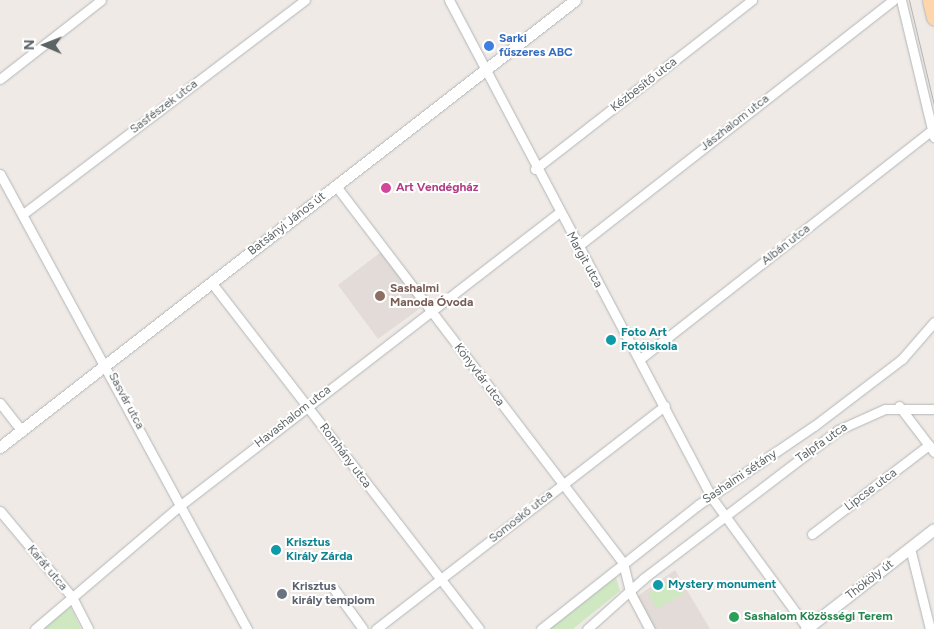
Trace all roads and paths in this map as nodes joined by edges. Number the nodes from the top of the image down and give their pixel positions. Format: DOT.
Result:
graph roads {
  1 [pos="101,0"];
  2 [pos="305,0"];
  3 [pos="450,0"];
  4 [pos="575,0"];
  5 [pos="752,0"];
  6 [pos="893,0"];
  7 [pos="901,0"];
  8 [pos="930,0"];
  9 [pos="934,18"];
  10 [pos="486,69"];
  11 [pos="0,79"];
  12 [pos="933,134"];
  13 [pos="535,169"];
  14 [pos="0,174"];
  15 [pos="336,186"];
  16 [pos="8,188"];
  17 [pos="0,194"];
  18 [pos="558,213"];
  19 [pos="23,214"];
  20 [pos="577,247"];
  21 [pos="211,282"];
  22 [pos="431,311"];
  23 [pos="934,322"];
  24 [pos="640,359"];
  25 [pos="106,364"];
  26 [pos="0,403"];
  27 [pos="665,406"];
  28 [pos="899,406"];
  29 [pos="308,407"];
  30 [pos="934,409"];
  31 [pos="814,426"];
  32 [pos="22,431"];
  33 [pos="824,440"];
  34 [pos="0,447"];
  35 [pos="931,449"];
  36 [pos="562,485"];
  37 [pos="712,498"];
  38 [pos="182,504"];
  39 [pos="0,511"];
  40 [pos="724,516"];
  41 [pos="934,530"];
  42 [pos="812,534"];
  43 [pos="910,548"];
  44 [pos="623,563"];
  45 [pos="440,580"];
  46 [pos="334,589"];
  47 [pos="631,594"];
  48 [pos="72,597"];
  49 [pos="35,629"];
  50 [pos="88,629"];
  51 [pos="247,629"];
  52 [pos="363,629"];
  53 [pos="376,629"];
  54 [pos="479,629"];
  55 [pos="541,629"];
  56 [pos="588,629"];
  57 [pos="650,629"];
  58 [pos="807,629"];
  59 [pos="930,629"];
  1 -- 11 [label="street"];
  2 -- 19 [label="street, Sasfészek utca"];
  3 -- 10 [label="street, Margit utca"];
  4 -- 10 [label="street, Batsányi János út"];
  5 -- 13 [label="street, Kézbesítő utca"];
  6 -- 20 [label="street, Jászhalom utca"];
  7 -- 12 [label="street"];
  8 -- 9 [label="main road"];
  10 -- 13 [label="street, Margit utca"];
  10 -- 15 [label="street, Batsányi János út"];
  12 -- 24 [label="street, Albán utca"];
  13 -- 18 [label="street, Margit utca"];
  14 -- 16 [label="street, Sasvár utca"];
  15 -- 21 [label="street, Batsányi János út"];
  15 -- 22 [label="street, Könyvtár utca"];
  16 -- 17 [label="street"];
  16 -- 19 [label="street, Sasvár utca"];
  18 -- 20 [label="street, Margit utca"];
  18 -- 22 [label="street, Havashalom utca"];
  19 -- 25 [label="street, Sasvár utca"];
  20 -- 24 [label="street, Margit utca"];
  21 -- 25 [label="street, Batsányi János út"];
  21 -- 29 [label="street, Romhány utca"];
  22 -- 29 [label="street, Havashalom utca"];
  22 -- 36 [label="street, Könyvtár utca"];
  23 -- 31 [label="street, Sashalmi sétány"];
  24 -- 27 [label="street, Margit utca"];
  25 -- 32 [label="street, Batsányi János út"];
  25 -- 38 [label="street, Sasvár utca"];
  26 -- 32 [label="street"];
  27 -- 36 [label="street, Somoskő utca"];
  27 -- 37 [label="street, Margit utca"];
  28 -- 30 [label="street, Talpfa utca"];
  28 -- 33 [label="street, Talpfa utca"];
  28 -- 35 [label="street"];
  29 -- 38 [label="street, Havashalom utca"];
  29 -- 45 [label="street, Romhány utca"];
  31 -- 33 [label="street"];
  31 -- 37 [label="street, Sashalmi sétány"];
  32 -- 34 [label="street, Batsányi János út"];
  33 -- 40 [label="street, Talpfa utca"];
  35 -- 42 [label="street, Lipcse utca"];
  36 -- 44 [label="street, Könyvtár utca"];
  36 -- 45 [label="street, Somoskő utca"];
  37 -- 40 [label="street, Margit utca"];
  37 -- 44 [label="street, Sashalmi sétány"];
  38 -- 48 [label="street, Havashalom utca"];
  38 -- 51 [label="street, Sasvár utca"];
  39 -- 48 [label="street, Karát utca"];
  40 -- 47 [label="street, Sashalmi sétány"];
  40 -- 58 [label="street, Margit utca"];
  41 -- 43 [label="street, Thököly út"];
  43 -- 58 [label="street, Thököly út"];
  43 -- 59 [label="street"];
  44 -- 47 [label="street"];
  44 -- 55 [label="street, Sashalmi sétány"];
  45 -- 53 [label="street, Somoskő utca"];
  45 -- 54 [label="street, Romhány utca"];
  46 -- 52 [label="street"];
  47 -- 56 [label="street, Sashalmi sétány"];
  47 -- 57 [label="street"];
  48 -- 49 [label="street, Havashalom utca"];
  48 -- 50 [label="street, Karát utca"];
}
